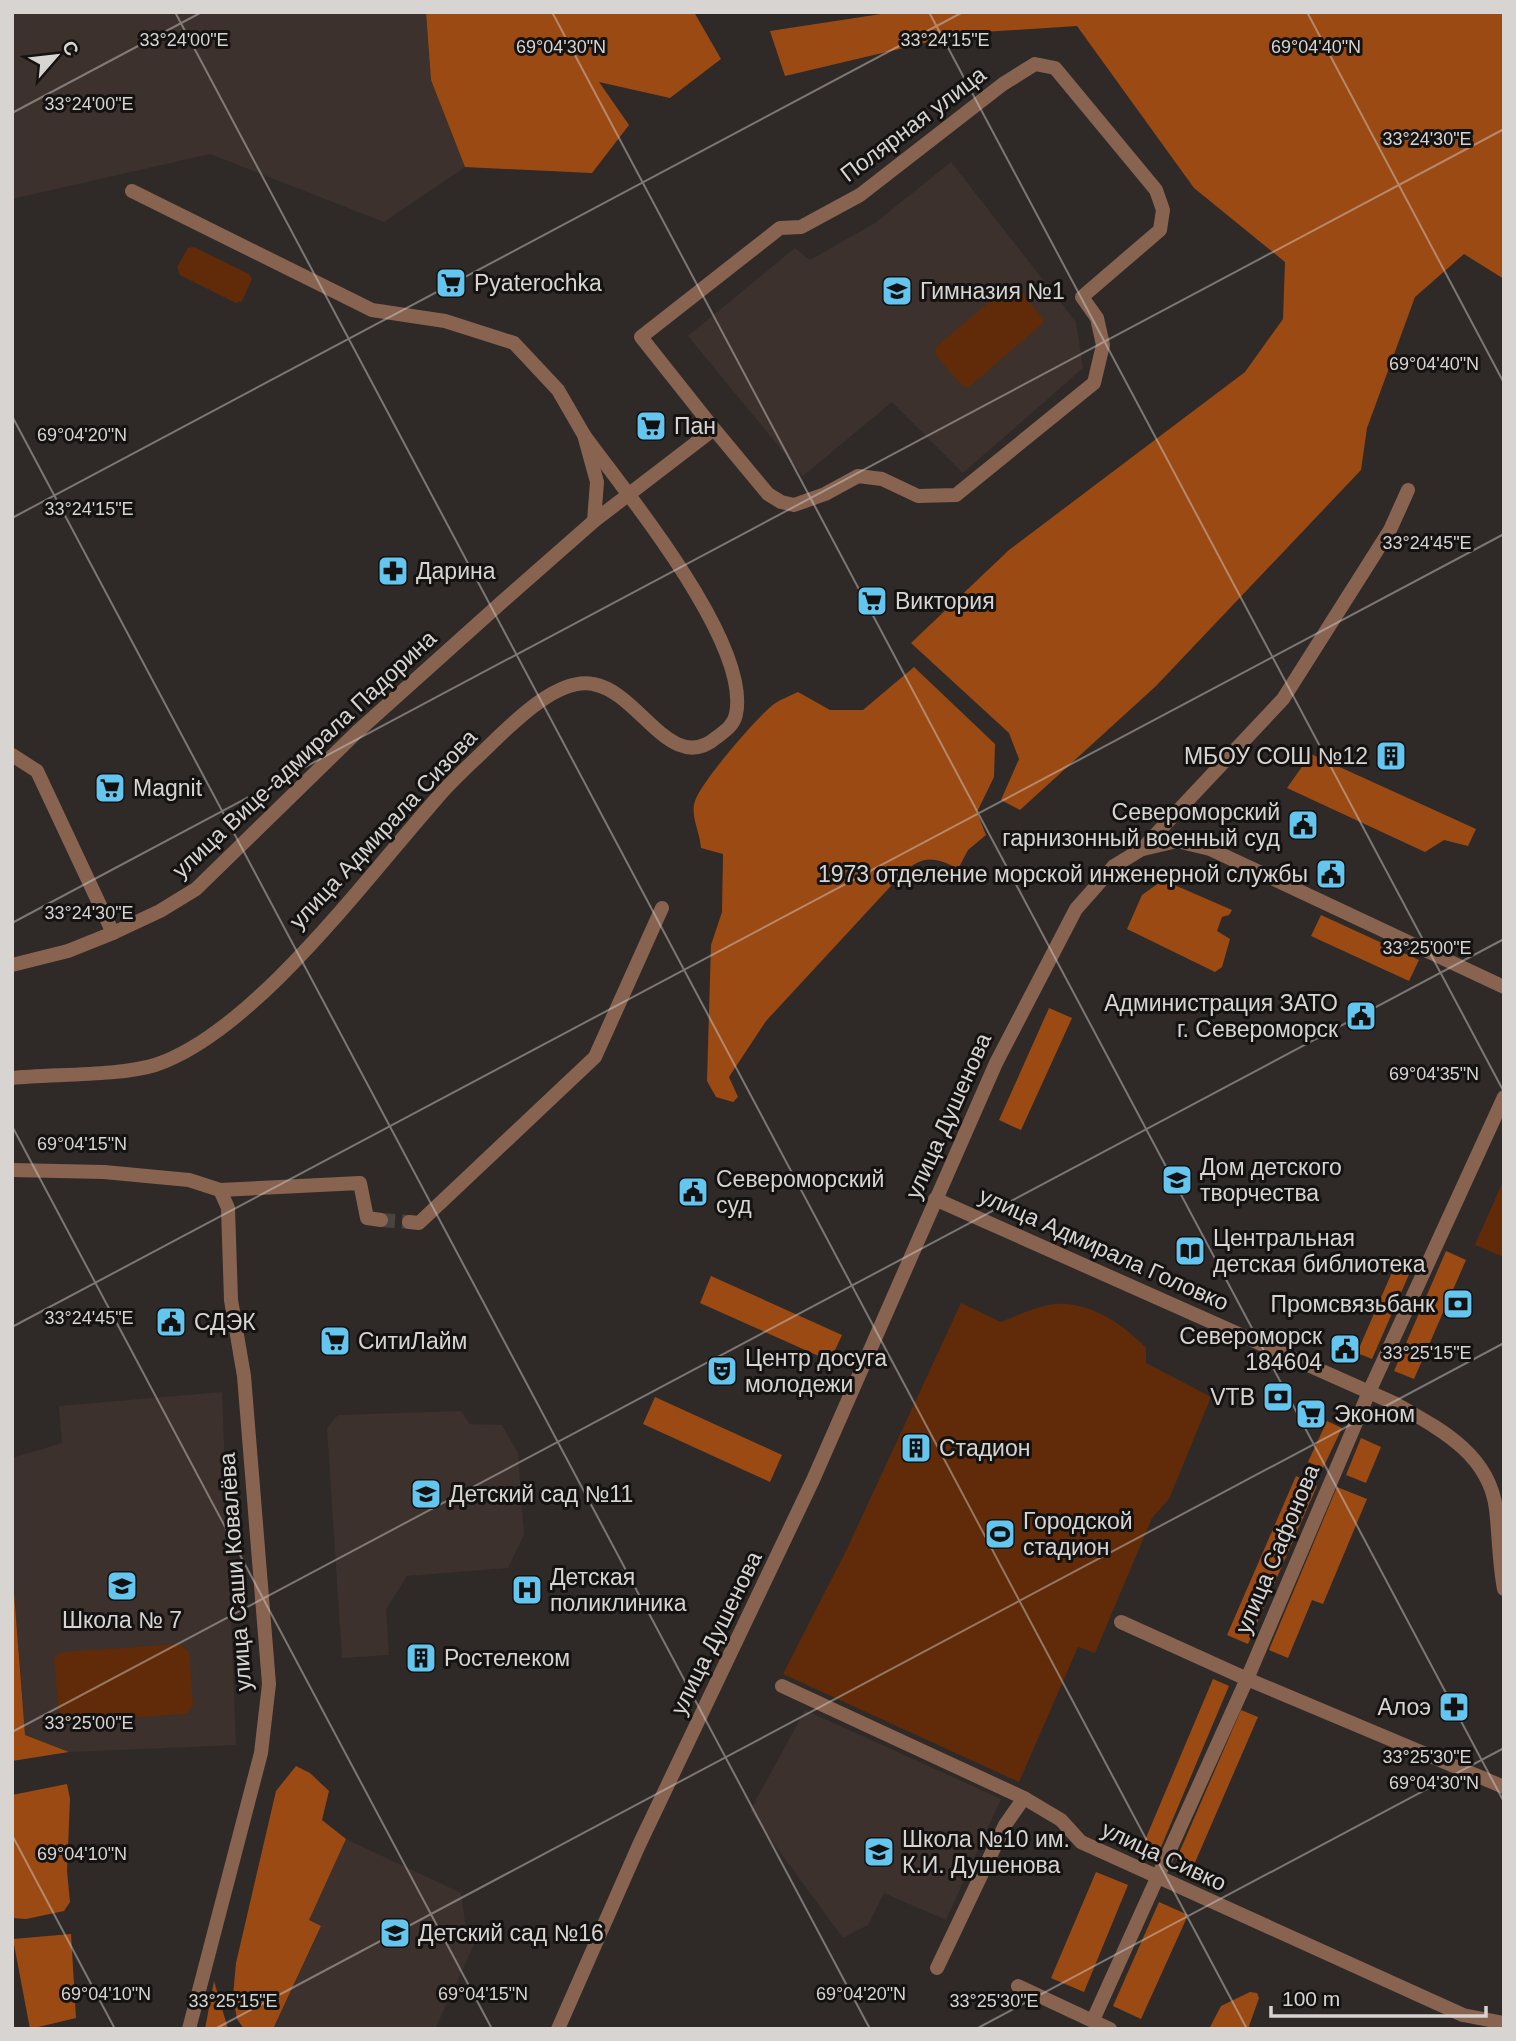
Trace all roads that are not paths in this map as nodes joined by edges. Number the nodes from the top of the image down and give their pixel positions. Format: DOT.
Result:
graph roads {
  1 [pos="132,191"];
  2 [pos="714,429"];
  3 [pos="584,435"];
  4 [pos="1408,490"];
  5 [pos="629,495"];
  6 [pos="594,522"];
  7 [pos="12,755"];
  8 [pos="1142,849"];
  9 [pos="662,908"];
  10 [pos="113,933"];
  11 [pos="12,965"];
  12 [pos="1504,987"];
  13 [pos="12,1077"];
  14 [pos="1504,1097"];
  15 [pos="12,1170"];
  16 [pos="220,1190"];
  17 [pos="935,1199"];
  18 [pos="381,1220"];
  19 [pos="409,1223"];
  20 [pos="1369,1392"];
  21 [pos="1504,1589"];
  22 [pos="1121,1622"];
  23 [pos="1247,1679"];
  24 [pos="782,1686"];
  25 [pos="1504,1787"];
  26 [pos="1024,1798"];
  27 [pos="1158,1877"];
  28 [pos="937,1968"];
  29 [pos="1018,1986"];
  30 [pos="1093,2020"];
  31 [pos="1504,2027"];
  32 [pos="189,2029"];
  33 [pos="558,2029"];
  34 [pos="1110,2029"];
  1 -- 3 [label="street"];
  2 -- 2 [label="street, Полярная улица"];
  2 -- 5 [label="street"];
  3 -- 5 [label="street, улица Адмирала Сизова"];
  3 -- 6 [label="street"];
  4 -- 8 [label="street, улица Душенова"];
  5 -- 6 [label="street"];
  5 -- 13 [label="street, улица Адмирала Сизова"];
  6 -- 10 [label="street, улица Вице-адмирала Падорина"];
  7 -- 10 [label="street"];
  8 -- 12 [label="street"];
  8 -- 17 [label="street, улица Душенова"];
  9 -- 19 [label="street"];
  10 -- 11 [label="street, улица Вице-адмирала Падорина"];
  14 -- 20 [label="street, улица Сафонова"];
  15 -- 16 [label="street"];
  16 -- 18 [label="street"];
  16 -- 32 [label="street, улица Саши Ковалёва"];
  17 -- 20 [label="street, улица Адмирала Головко"];
  17 -- 33 [label="street, улица Душенова"];
  20 -- 21 [label="street"];
  20 -- 23 [label="street, улица Сафонова"];
  22 -- 23 [label="street"];
  23 -- 25 [label="street"];
  23 -- 27 [label="street, улица Сафонова"];
  24 -- 26 [label="street, улица Сивко"];
  26 -- 27 [label="street, улица Сивко"];
  26 -- 28 [label="street"];
  27 -- 30 [label="street, улица Сафонова"];
  27 -- 31 [label="street, улица Сивко"];
  29 -- 30 [label="street"];
  30 -- 34 [label="street"];
}
